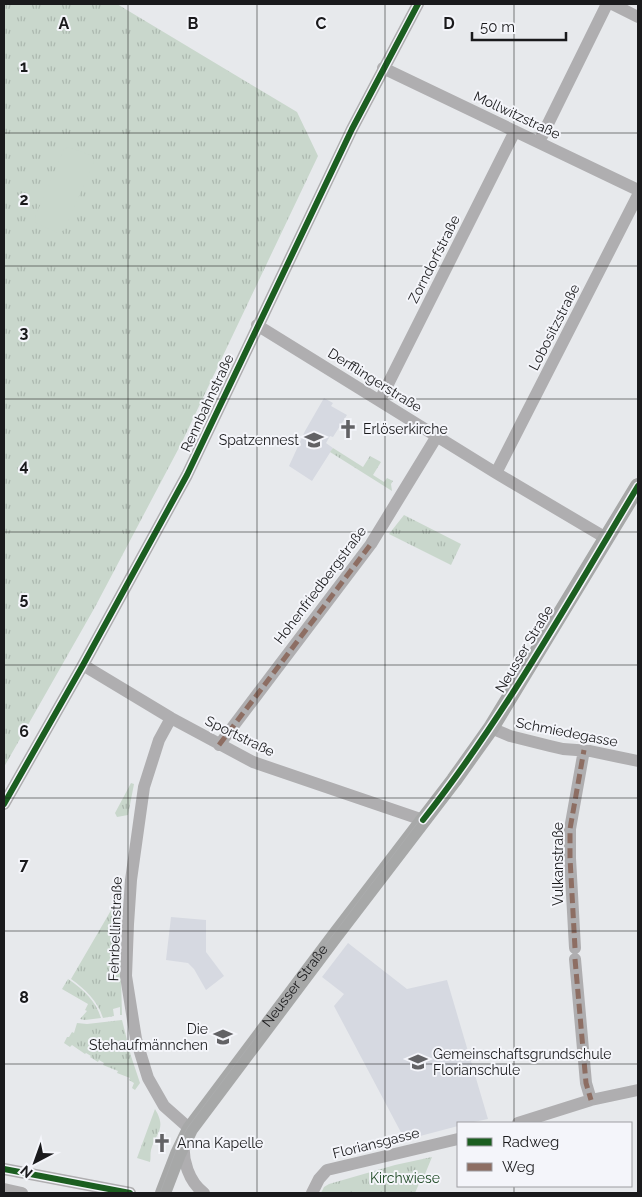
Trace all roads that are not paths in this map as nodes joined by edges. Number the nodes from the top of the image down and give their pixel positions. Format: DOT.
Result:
graph roads {
  1 [pos="418,4"];
  2 [pos="607,4"];
  3 [pos="612,4"];
  4 [pos="638,16"];
  5 [pos="383,68"];
  6 [pos="515,131"];
  7 [pos="539,142"];
  8 [pos="638,190"];
  9 [pos="638,195"];
  10 [pos="257,324"];
  11 [pos="380,400"];
  12 [pos="437,436"];
  13 [pos="496,472"];
  14 [pos="638,486"];
  15 [pos="606,538"];
  16 [pos="83,664"];
  17 [pos="172,718"];
  18 [pos="491,728"];
  19 [pos="219,745"];
  20 [pos="584,750"];
  21 [pos="638,761"];
  22 [pos="4,804"];
  23 [pos="423,820"];
  24 [pos="638,1090"];
  25 [pos="591,1100"];
  26 [pos="521,1122"];
  27 [pos="187,1134"];
  28 [pos="457,1139"];
  29 [pos="4,1168"];
  30 [pos="4,1189"];
  31 [pos="22,1193"];
  32 [pos="130,1193"];
  33 [pos="163,1193"];
  34 [pos="204,1193"];
  35 [pos="312,1193"];
  1 -- 5 [label="street, Rennbahnstraße"];
  2 -- 7 [label="street"];
  3 -- 4 [label="street"];
  5 -- 6 [label="street, Mollwitzstraße"];
  5 -- 10 [label="street, Rennbahnstraße"];
  6 -- 7 [label="street, Mollwitzstraße"];
  6 -- 11 [label="street, Zorndorfstraße"];
  7 -- 8 [label="street, Mollwitzstraße"];
  9 -- 13 [label="street, Lobositzstraße"];
  10 -- 11 [label="street, Derfflingerstraße"];
  10 -- 16 [label="street, Rennbahnstraße"];
  11 -- 12 [label="street, Derfflingerstraße"];
  12 -- 13 [label="street, Derfflingerstraße"];
  12 -- 19 [label="street, Hohenfriedbergstraße"];
  13 -- 15 [label="street, Derfflingerstraße"];
  14 -- 15 [label="main road, Neusser Straße"];
  15 -- 18 [label="main road, Neusser Straße"];
  16 -- 17 [label="street, Sportstraße"];
  16 -- 22 [label="street, Rennbahnstraße"];
  17 -- 19 [label="street, Sportstraße"];
  17 -- 27 [label="street, Fehrbellinstraße"];
  18 -- 20 [label="street, Schmiedegasse"];
  18 -- 23 [label="main road, Neusser Straße"];
  19 -- 23 [label="street, Sportstraße"];
  20 -- 21 [label="street, Schmiedegasse"];
  20 -- 25 [label="street, Vulkanstraße"];
  23 -- 27 [label="main road, Neusser Straße"];
  24 -- 25 [label="street"];
  25 -- 26 [label="street"];
  27 -- 33 [label="main road, Neusser Straße"];
  27 -- 34 [label="street"];
  28 -- 35 [label="street, Floriansgasse"];
  29 -- 32 [label="street"];
  30 -- 31 [label="street"];
}
